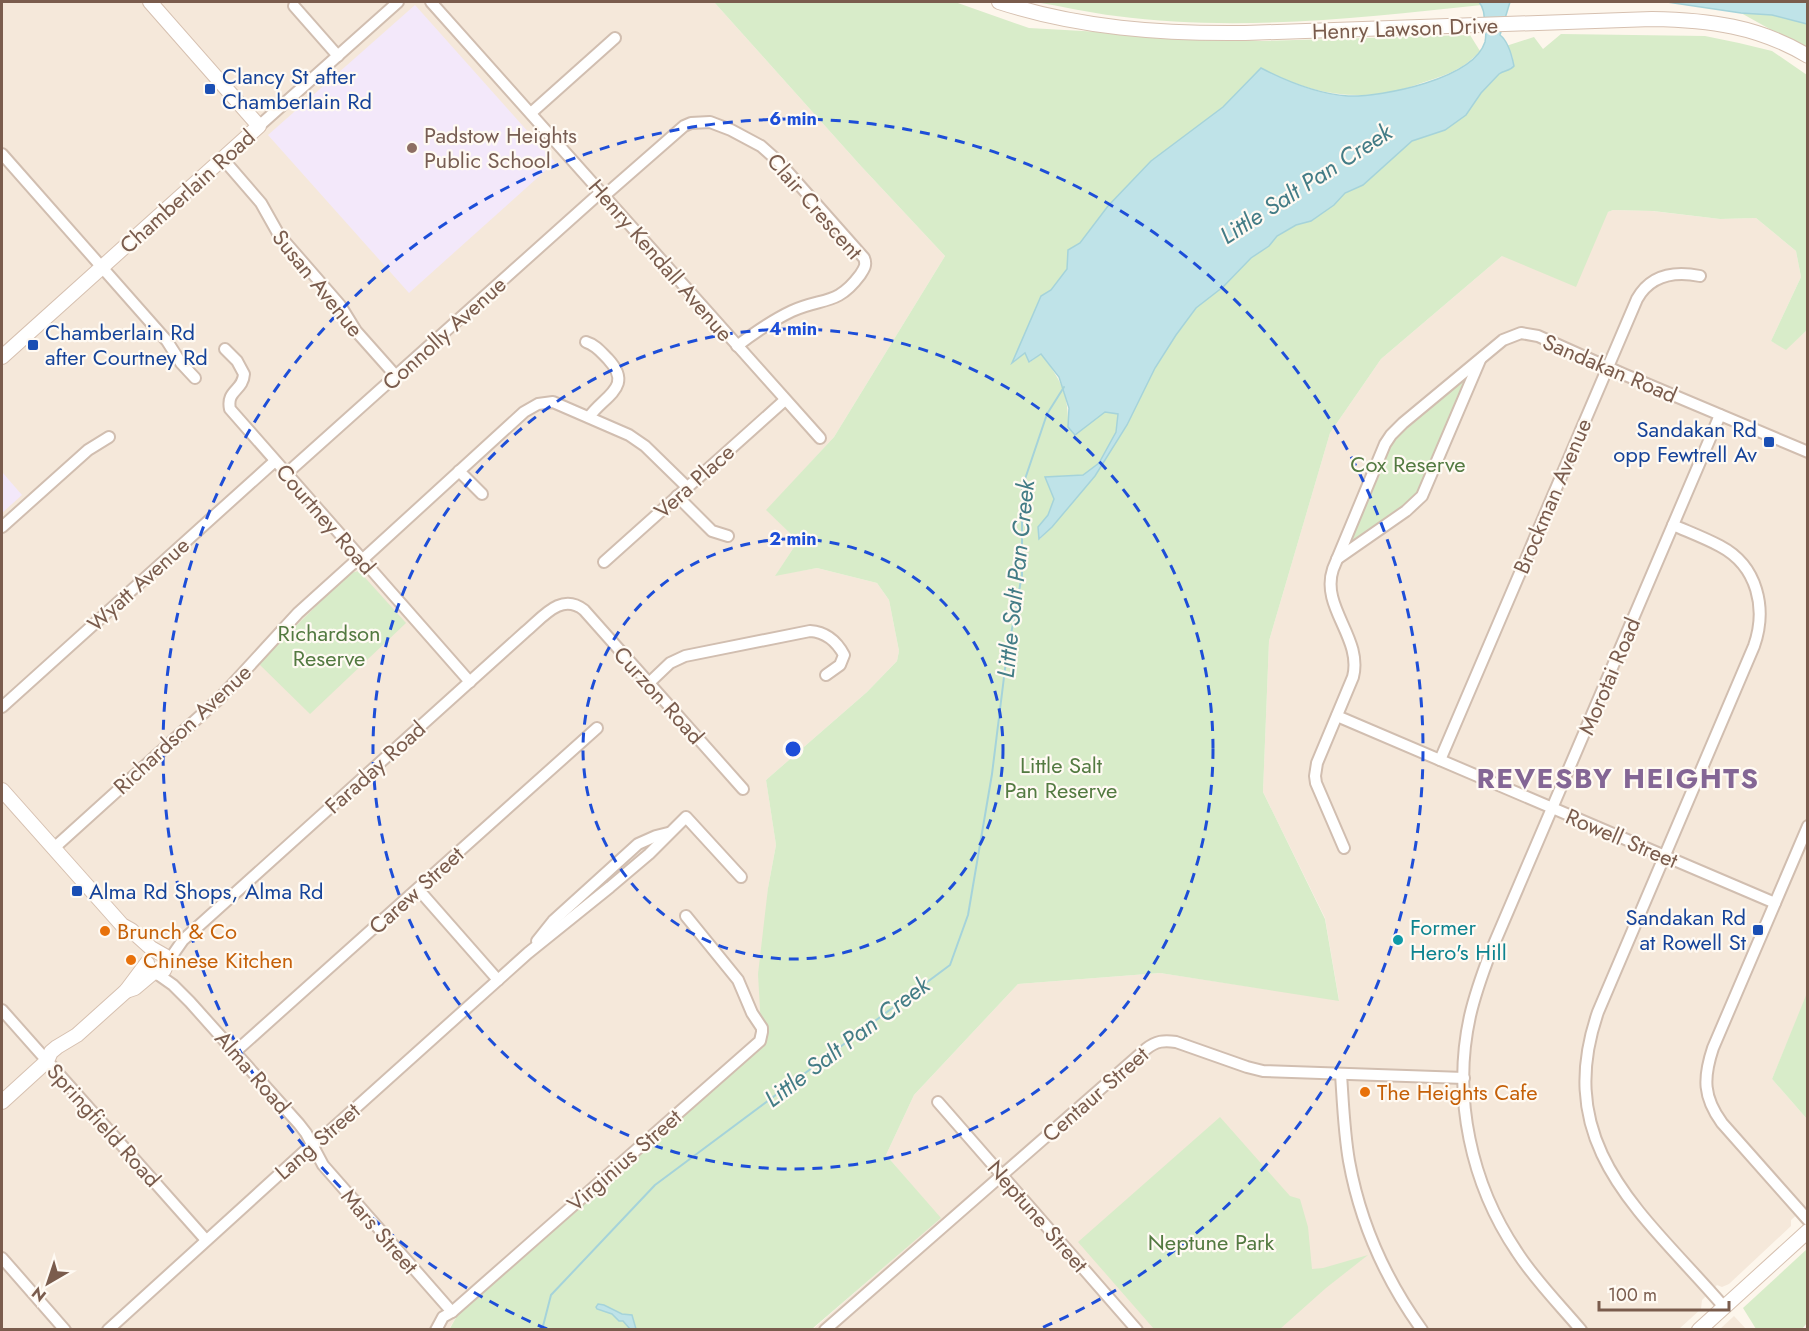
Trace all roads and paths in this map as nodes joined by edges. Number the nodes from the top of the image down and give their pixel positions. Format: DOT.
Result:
graph roads {
  1 [pos="146,2"];
  2 [pos="150,2"];
  3 [pos="398,2"];
  4 [pos="431,2"];
  5 [pos="999,2"];
  6 [pos="294,6"];
  7 [pos="162,16"];
  8 [pos="615,38"];
  9 [pos="338,56"];
  10 [pos="1808,56"];
  11 [pos="531,113"];
  12 [pos="260,126"];
  13 [pos="2,154"];
  14 [pos="223,159"];
  15 [pos="603,194"];
  16 [pos="102,267"];
  17 [pos="1700,276"];
  18 [pos="585,342"];
  19 [pos="737,346"];
  20 [pos="225,349"];
  21 [pos="2,357"];
  22 [pos="1482,357"];
  23 [pos="1608,366"];
  24 [pos="396,376"];
  25 [pos="195,378"];
  26 [pos="785,400"];
  27 [pos="1720,415"];
  28 [pos="589,417"];
  29 [pos="109,436"];
  30 [pos="820,438"];
  31 [pos="1808,452"];
  32 [pos="275,461"];
  33 [pos="459,471"];
  34 [pos="286,474"];
  35 [pos="687,487"];
  36 [pos="482,494"];
  37 [pos="677,496"];
  38 [pos="1673,525"];
  39 [pos="2,527"];
  40 [pos="728,536"];
  41 [pos="361,558"];
  42 [pos="1336,560"];
  43 [pos="604,562"];
  44 [pos="573,603"];
  45 [pos="826,675"];
  46 [pos="470,682"];
  47 [pos="648,683"];
  48 [pos="2,707"];
  49 [pos="1337,716"];
  50 [pos="597,728"];
  51 [pos="1440,760"];
  52 [pos="743,789"];
  53 [pos="2,790"];
  54 [pos="1552,808"];
  55 [pos="1808,826"];
  56 [pos="54,848"];
  57 [pos="1344,848"];
  58 [pos="1665,856"];
  59 [pos="741,877"];
  60 [pos="418,889"];
  61 [pos="1775,903"];
  62 [pos="686,915"];
  63 [pos="157,963"];
  64 [pos="498,980"];
  65 [pos="2,1010"];
  66 [pos="235,1052"];
  67 [pos="47,1061"];
  68 [pos="1341,1074"];
  69 [pos="1464,1078"];
  70 [pos="2,1102"];
  71 [pos="938,1102"];
  72 [pos="312,1146"];
  73 [pos="1002,1174"];
  74 [pos="1808,1220"];
  75 [pos="1808,1232"];
  76 [pos="207,1240"];
  77 [pos="2,1258"];
  78 [pos="1724,1307"];
  79 [pos="452,1312"];
  80 [pos="1134,1328"];
  81 [pos="65,1329"];
  82 [pos="108,1329"];
  83 [pos="436,1329"];
  84 [pos="444,1329"];
  85 [pos="825,1329"];
  86 [pos="1422,1329"];
  87 [pos="1581,1329"];
  88 [pos="1699,1329"];
  1 -- 7 [label="main road"];
  2 -- 7 [label="main road"];
  3 -- 9 [label="street, Chamberlain Road"];
  4 -- 11 [label="street, Henry Kendall Avenue"];
  5 -- 10 [label="main road, Henry Lawson Drive"];
  6 -- 9 [label="street"];
  7 -- 12 [label="main road"];
  8 -- 11 [label="street"];
  9 -- 12 [label="street, Chamberlain Road"];
  11 -- 15 [label="street, Henry Kendall Avenue"];
  12 -- 14 [label="main road, Chamberlain Road"];
  13 -- 16 [label="street"];
  14 -- 16 [label="main road, Chamberlain Road"];
  14 -- 24 [label="street, Susan Avenue"];
  15 -- 19 [label="street, Henry Kendall Avenue"];
  15 -- 19 [label="street, Clair Crescent"];
  15 -- 24 [label="street, Connolly Avenue"];
  16 -- 21 [label="main road, Chamberlain Road"];
  16 -- 25 [label="street"];
  17 -- 23 [label="street, Brockman Avenue"];
  18 -- 28 [label="street"];
  19 -- 26 [label="street, Henry Kendall Avenue"];
  20 -- 32 [label="street, Courtney Road"];
  22 -- 23 [label="street, Sandakan Road"];
  22 -- 42 [label="street, Sandakan Road"];
  22 -- 42 [label="street, Sandakan Road"];
  23 -- 27 [label="street, Sandakan Road"];
  23 -- 51 [label="street, Brockman Avenue"];
  24 -- 34 [label="street, Connolly Avenue"];
  26 -- 30 [label="street, Henry Kendall Avenue"];
  26 -- 35 [label="street, Vera Place"];
  27 -- 31 [label="street, Sandakan Road"];
  27 -- 38 [label="street, Morotai Road"];
  28 -- 33 [label="street, Richardson Avenue"];
  28 -- 35 [label="street, Richardson Avenue"];
  29 -- 39 [label="street"];
  32 -- 34 [label="street, Courtney Road"];
  32 -- 48 [label="street, Wyatt Avenue"];
  33 -- 36 [label="street"];
  33 -- 41 [label="street, Richardson Avenue"];
  34 -- 41 [label="street, Courtney Road"];
  35 -- 37 [label="street, Vera Place"];
  37 -- 40 [label="street"];
  37 -- 43 [label="street, Vera Place"];
  38 -- 54 [label="street, Morotai Road"];
  38 -- 58 [label="street"];
  41 -- 46 [label="street, Courtney Road"];
  41 -- 56 [label="street, Richardson Avenue"];
  42 -- 49 [label="street, Sandakan Road"];
  44 -- 46 [label="street, Faraday Road"];
  44 -- 47 [label="street, Curzon Road"];
  45 -- 47 [label="street"];
  46 -- 63 [label="street, Faraday Road"];
  47 -- 52 [label="street, Curzon Road"];
  49 -- 51 [label="street, Rowell Street"];
  49 -- 57 [label="street, Sandakan Road"];
  50 -- 60 [label="street, Carew Street"];
  51 -- 54 [label="street, Rowell Street"];
  53 -- 56 [label="main road, Alma Road"];
  54 -- 58 [label="street, Rowell Street"];
  54 -- 69 [label="street, Morotai Road"];
  55 -- 61 [label="street"];
  56 -- 63 [label="main road, Alma Road"];
  58 -- 61 [label="street, Rowell Street"];
  58 -- 78 [label="street"];
  59 -- 64 [label="street, Lang Street"];
  60 -- 64 [label="street"];
  60 -- 66 [label="street, Carew Street"];
  61 -- 74 [label="street"];
  62 -- 79 [label="street, Virginius Street"];
  63 -- 66 [label="street, Alma Road"];
  63 -- 67 [label="main road, Faraday Road"];
  64 -- 72 [label="street, Lang Street"];
  65 -- 67 [label="street, Springfield Road"];
  66 -- 72 [label="street, Alma Road"];
  67 -- 70 [label="main road, Faraday Road"];
  67 -- 76 [label="street, Springfield Road"];
  68 -- 69 [label="street, Centaur Street"];
  68 -- 73 [label="street, Centaur Street"];
  68 -- 86 [label="street"];
  69 -- 87 [label="street, Morotai Road"];
  71 -- 73 [label="street, Neptune Street"];
  72 -- 76 [label="street, Lang Street"];
  72 -- 79 [label="street, Mars Street"];
  73 -- 80 [label="street, Neptune Street"];
  73 -- 85 [label="street, Centaur Street"];
  75 -- 78 [label="main road"];
  76 -- 82 [label="street, Lang Street"];
  77 -- 81 [label="street"];
  78 -- 88 [label="main road"];
  79 -- 83 [label="street, Virginius Street"];
  79 -- 84 [label="street, Virginius Street"];
}
